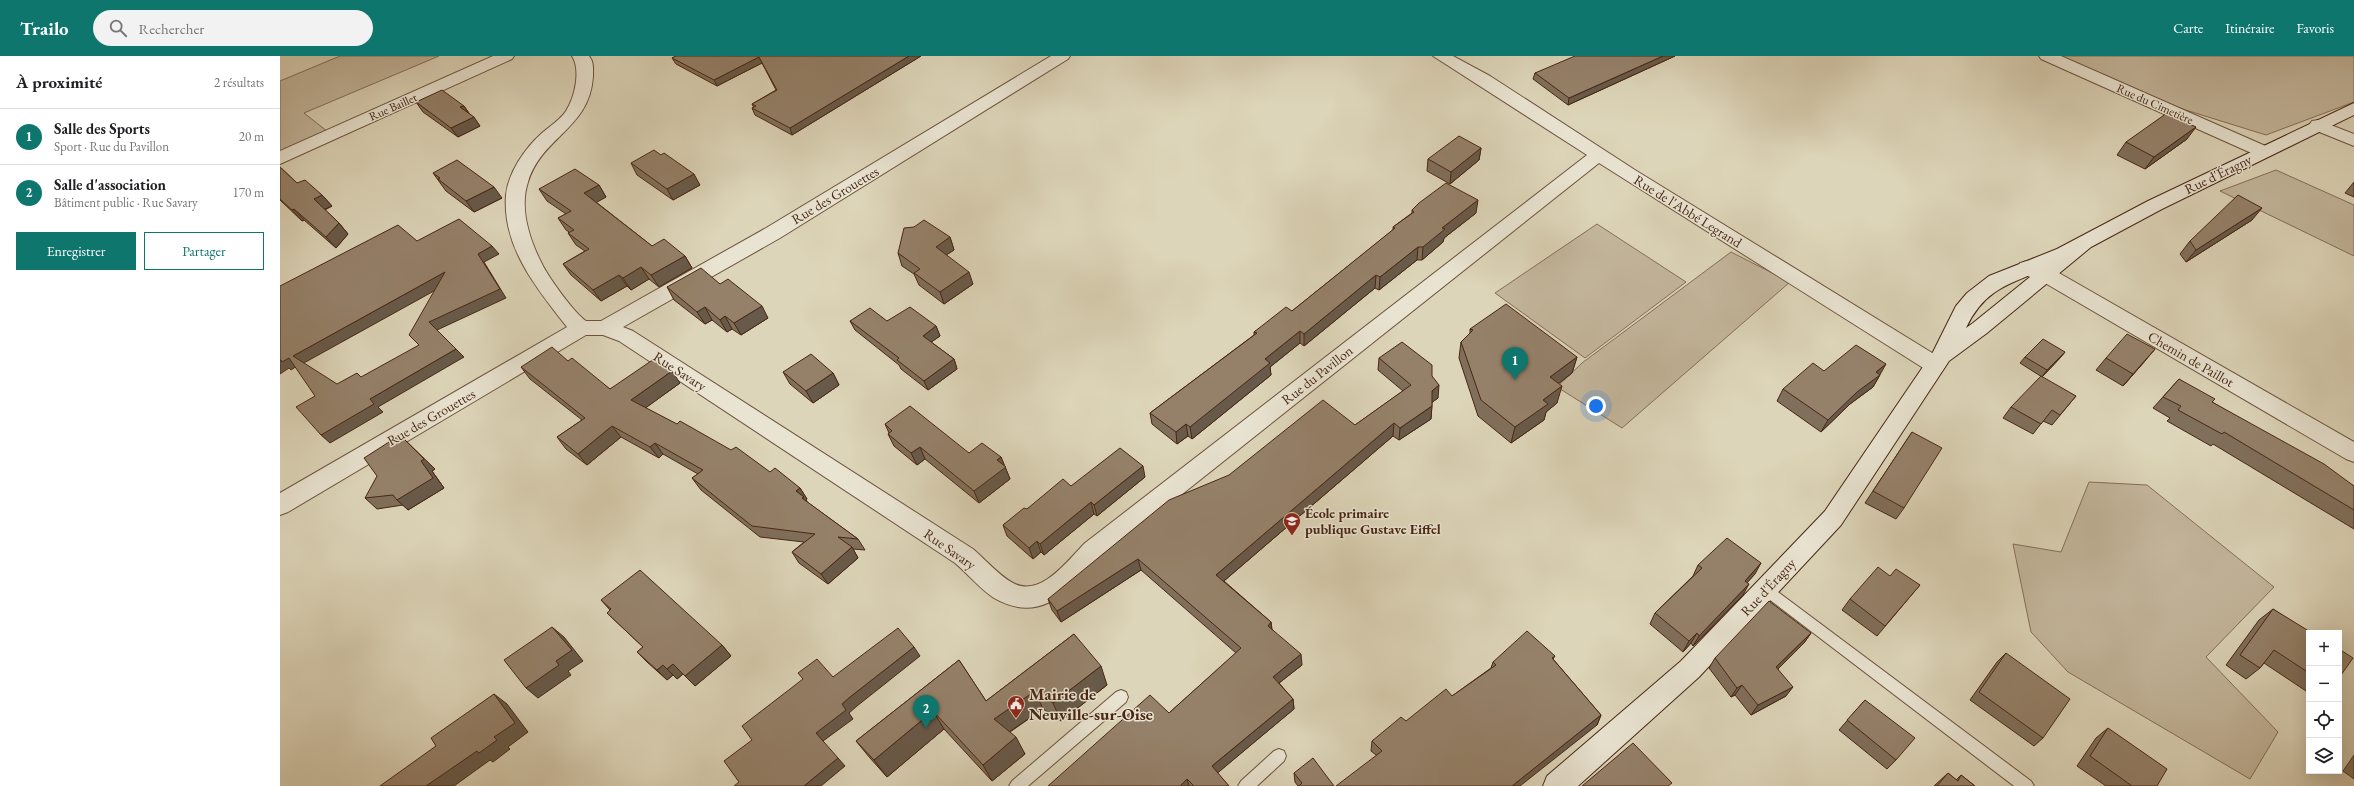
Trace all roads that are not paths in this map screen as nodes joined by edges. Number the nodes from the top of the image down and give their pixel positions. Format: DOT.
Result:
graph roads {
  1 [pos="506,56"];
  2 [pos="580,56"];
  3 [pos="1062,56"];
  4 [pos="1442,56"];
  5 [pos="2047,56"];
  6 [pos="2354,108"];
  7 [pos="2318,125"];
  8 [pos="2354,140"];
  9 [pos="2264,152"];
  10 [pos="1599,154"];
  11 [pos="280,158"];
  12 [pos="2084,244"];
  13 [pos="2027,268"];
  14 [pos="2047,275"];
  15 [pos="593,328"];
  16 [pos="1939,360"];
  17 [pos="2354,453"];
  18 [pos="280,505"];
  19 [pos="1766,589"];
  20 [pos="1038,597"];
  21 [pos="1121,697"];
  22 [pos="1279,756"];
  23 [pos="1017,786"];
  24 [pos="1246,786"];
  25 [pos="1557,786"];
  26 [pos="2026,786"];
  1 -- 11 [label="street, Rue Baillet"];
  2 -- 15 [label="street, Rue Savary"];
  3 -- 15 [label="street, Rue des Grouettes"];
  4 -- 10 [label="street, Rue de l'Abbé Legrand"];
  5 -- 9 [label="street, Rue du Cimetière"];
  6 -- 7 [label="street, Rue d'Éragny"];
  7 -- 8 [label="street"];
  7 -- 9 [label="street, Rue d'Éragny"];
  9 -- 12 [label="street, Rue d'Éragny"];
  10 -- 16 [label="street, Rue de l'Abbé Legrand"];
  10 -- 20 [label="street, Rue du Pavillon"];
  12 -- 13 [label="street, Rue d'Éragny"];
  12 -- 14 [label="street, Rue d'Éragny"];
  13 -- 14 [label="street, Chemin de Paillot"];
  13 -- 16 [label="street, Rue d'Éragny"];
  14 -- 16 [label="street, Rue d'Éragny"];
  14 -- 17 [label="street, Chemin de Paillot"];
  15 -- 18 [label="street, Rue des Grouettes"];
  15 -- 20 [label="street, Rue Savary"];
  16 -- 19 [label="street, Rue d'Éragny"];
  19 -- 25 [label="street, Rue d'Éragny"];
  19 -- 26 [label="lane"];
  21 -- 23 [label="lane"];
  22 -- 24 [label="lane"];
}
